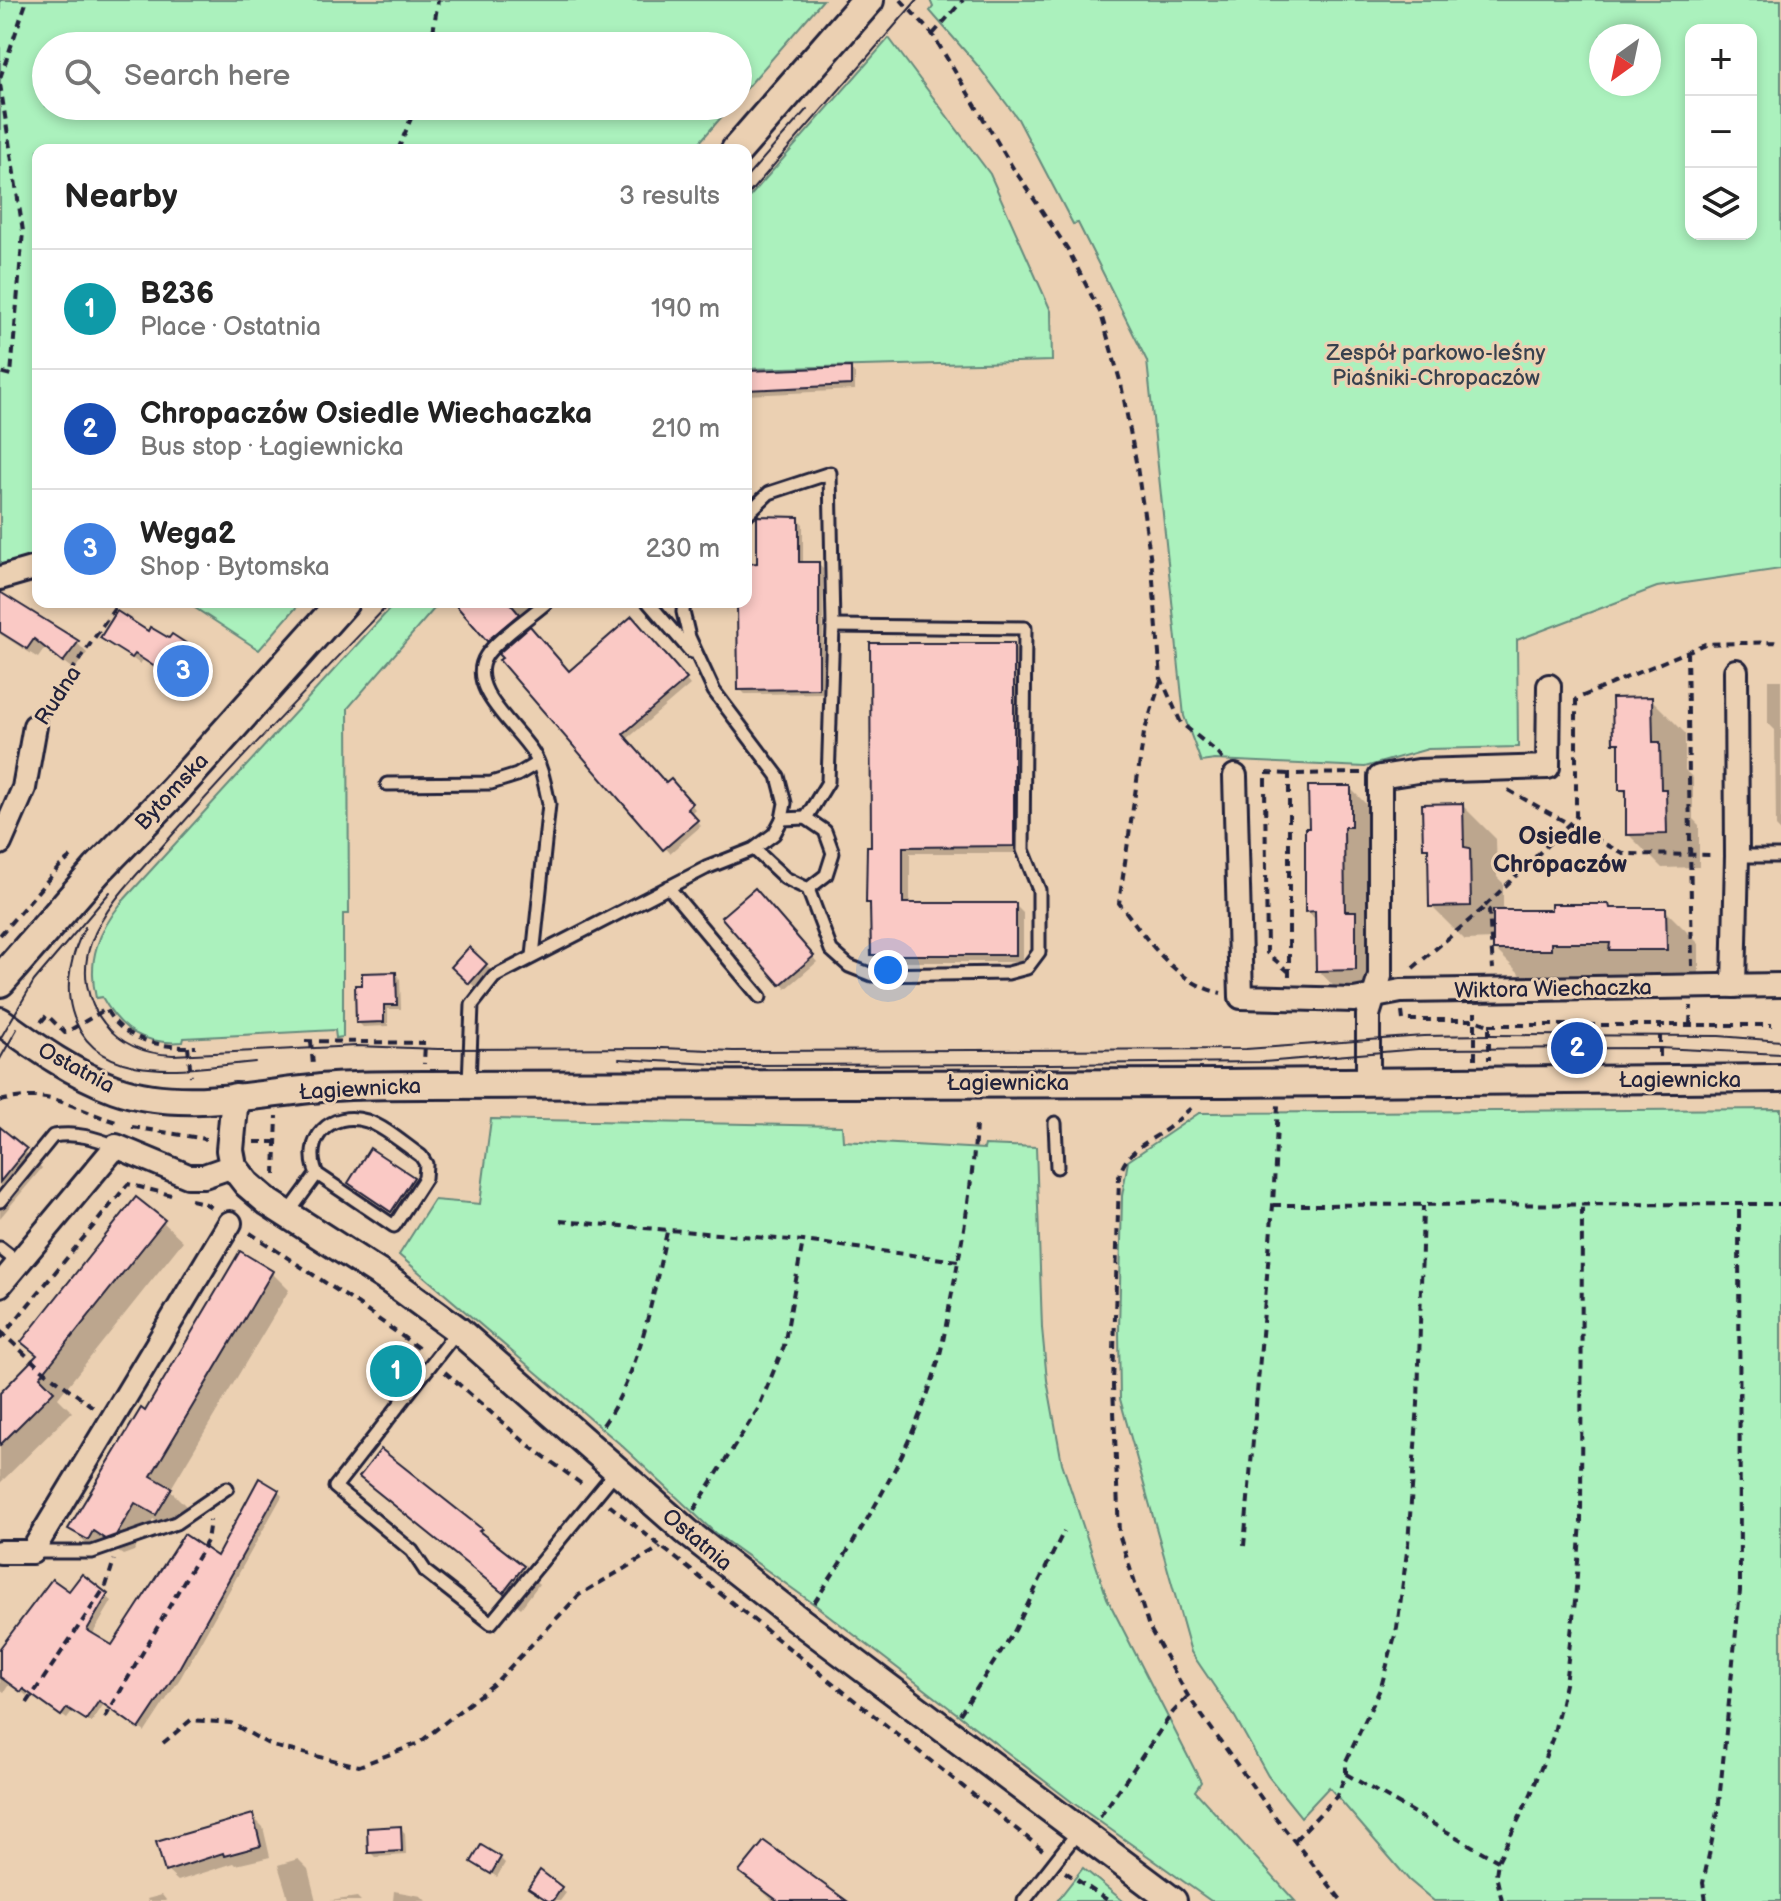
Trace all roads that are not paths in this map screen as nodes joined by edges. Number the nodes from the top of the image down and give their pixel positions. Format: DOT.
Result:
graph roads {
  1 [pos="867,2"];
  2 [pos="742,144"];
  3 [pos="752,509"];
  4 [pos="32,569"];
  5 [pos="0,578"];
  6 [pos="338,608"];
  7 [pos="540,608"];
  8 [pos="653,608"];
  9 [pos="683,608"];
  10 [pos="833,626"];
  11 [pos="696,658"];
  12 [pos="1736,671"];
  13 [pos="1549,686"];
  14 [pos="35,726"];
  15 [pos="537,763"];
  16 [pos="1235,776"];
  17 [pos="387,784"];
  18 [pos="806,818"];
  19 [pos="782,819"];
  20 [pos="0,843"];
  21 [pos="754,849"];
  22 [pos="1737,856"];
  23 [pos="1781,856"];
  24 [pos="668,887"];
  25 [pos="808,889"];
  26 [pos="533,956"];
  27 [pos="0,981"];
  28 [pos="1781,985"];
  29 [pos="1734,986"];
  30 [pos="760,997"];
  31 [pos="1373,997"];
  32 [pos="0,1021"];
  33 [pos="1781,1078"];
  34 [pos="1368,1081"];
  35 [pos="469,1084"];
  36 [pos="235,1097"];
  37 [pos="1055,1123"];
  38 [pos="116,1146"];
  39 [pos="233,1166"];
  40 [pos="1057,1167"];
  41 [pos="317,1174"];
  42 [pos="0,1201"];
  43 [pos="290,1210"];
  44 [pos="230,1221"];
  45 [pos="0,1248"];
  46 [pos="19,1263"];
  47 [pos="0,1285"];
  48 [pos="458,1330"];
  49 [pos="617,1470"];
  50 [pos="227,1488"];
  51 [pos="0,1552"];
  52 [pos="32,1552"];
  53 [pos="1085,1830"];
  54 [pos="1024,1901"];
  55 [pos="1173,1901"];
  1 -- 2 [label="main road"];
  3 -- 10 [label="lane"];
  4 -- 5 [label="street"];
  6 -- 27 [label="main road, Bytomska"];
  7 -- 15 [label="lane"];
  8 -- 11 [label="lane"];
  9 -- 11 [label="lane"];
  10 -- 18 [label="lane"];
  10 -- 25 [label="lane"];
  11 -- 19 [label="lane"];
  12 -- 22 [label="street"];
  13 -- 31 [label="street"];
  14 -- 20 [label="street, Rudna"];
  15 -- 17 [label="lane"];
  15 -- 26 [label="lane"];
  16 -- 31 [label="street, Wiktora Wiechaczka"];
  18 -- 19 [label="lane"];
  18 -- 25 [label="lane"];
  19 -- 21 [label="lane"];
  21 -- 24 [label="lane"];
  21 -- 25 [label="lane"];
  22 -- 23 [label="lane"];
  22 -- 29 [label="street"];
  24 -- 26 [label="lane"];
  24 -- 30 [label="lane"];
  26 -- 35 [label="lane"];
  28 -- 29 [label="street, Wiktora Wiechaczka"];
  29 -- 31 [label="street, Wiktora Wiechaczka"];
  31 -- 34 [label="street"];
  32 -- 36 [label="street, Ostatnia"];
  33 -- 34 [label="street, Łagiewnicka"];
  34 -- 35 [label="street, Łagiewnicka"];
  35 -- 36 [label="street, Łagiewnicka"];
  36 -- 39 [label="street"];
  37 -- 40 [label="lane"];
  38 -- 39 [label="street"];
  38 -- 42 [label="lane"];
  38 -- 46 [label="street"];
  39 -- 43 [label="street, Ostatnia"];
  41 -- 41 [label="lane"];
  41 -- 43 [label="lane"];
  43 -- 48 [label="street, Ostatnia"];
  44 -- 52 [label="street"];
  45 -- 46 [label="lane"];
  46 -- 47 [label="street"];
  48 -- 49 [label="street, Ostatnia"];
  48 -- 49 [label="lane"];
  49 -- 53 [label="street, Ostatnia"];
  50 -- 52 [label="lane"];
  51 -- 52 [label="street"];
  53 -- 54 [label="lane"];
  53 -- 55 [label="street, Ostatnia"];
}
